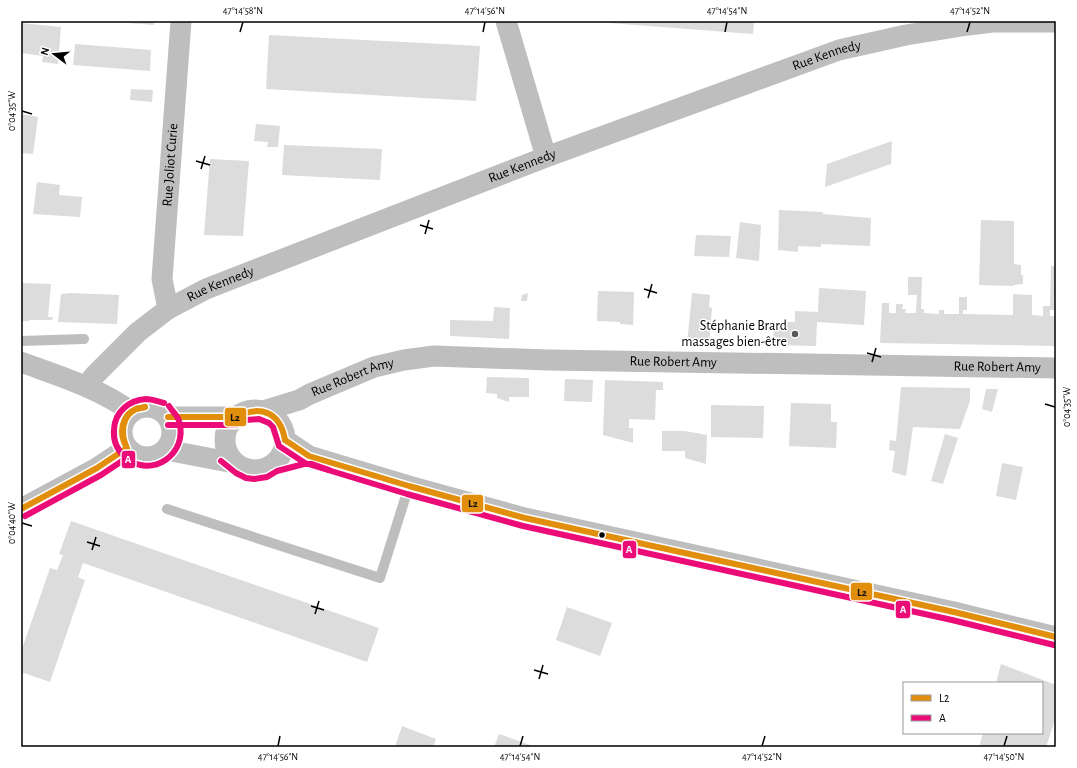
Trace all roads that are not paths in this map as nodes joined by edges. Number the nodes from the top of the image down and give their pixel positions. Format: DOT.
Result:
graph roads {
  1 [pos="181,21"];
  2 [pos="506,21"];
  3 [pos="993,22"];
  4 [pos="1056,22"];
  5 [pos="546,157"];
  6 [pos="168,309"];
  7 [pos="84,338"];
  8 [pos="21,340"];
  9 [pos="21,362"];
  10 [pos="1056,368"];
  11 [pos="86,386"];
  12 [pos="299,400"];
  13 [pos="264,411"];
  14 [pos="132,412"];
  15 [pos="168,417"];
  16 [pos="235,417"];
  17 [pos="284,434"];
  18 [pos="127,448"];
  19 [pos="166,450"];
  20 [pos="309,456"];
  21 [pos="234,463"];
  22 [pos="275,464"];
  23 [pos="409,486"];
  24 [pos="21,509"];
  25 [pos="166,509"];
  26 [pos="1056,637"];
  1 -- 6 [label="street, Rue Joliot Curie"];
  2 -- 5 [label="street"];
  3 -- 4 [label="street, Rue Kennedy"];
  3 -- 5 [label="street, Rue Kennedy"];
  5 -- 6 [label="street, Rue Kennedy"];
  6 -- 11 [label="street, Rue Kennedy"];
  7 -- 8 [label="lane"];
  9 -- 11 [label="street"];
  10 -- 12 [label="street, Rue Robert Amy"];
  11 -- 14 [label="street"];
  12 -- 13 [label="street, Rue Robert Amy"];
  12 -- 17 [label="street, Rue Robert Amy"];
  13 -- 16 [label="street"];
  13 -- 17 [label="street"];
  14 -- 15 [label="street"];
  14 -- 18 [label="street"];
  15 -- 16 [label="street"];
  15 -- 19 [label="street"];
  16 -- 21 [label="street"];
  17 -- 20 [label="street"];
  17 -- 22 [label="street"];
  18 -- 19 [label="street"];
  18 -- 24 [label="street"];
  19 -- 21 [label="street"];
  20 -- 22 [label="street"];
  20 -- 23 [label="street"];
  21 -- 22 [label="street"];
  23 -- 25 [label="lane"];
  23 -- 26 [label="street"];
}
